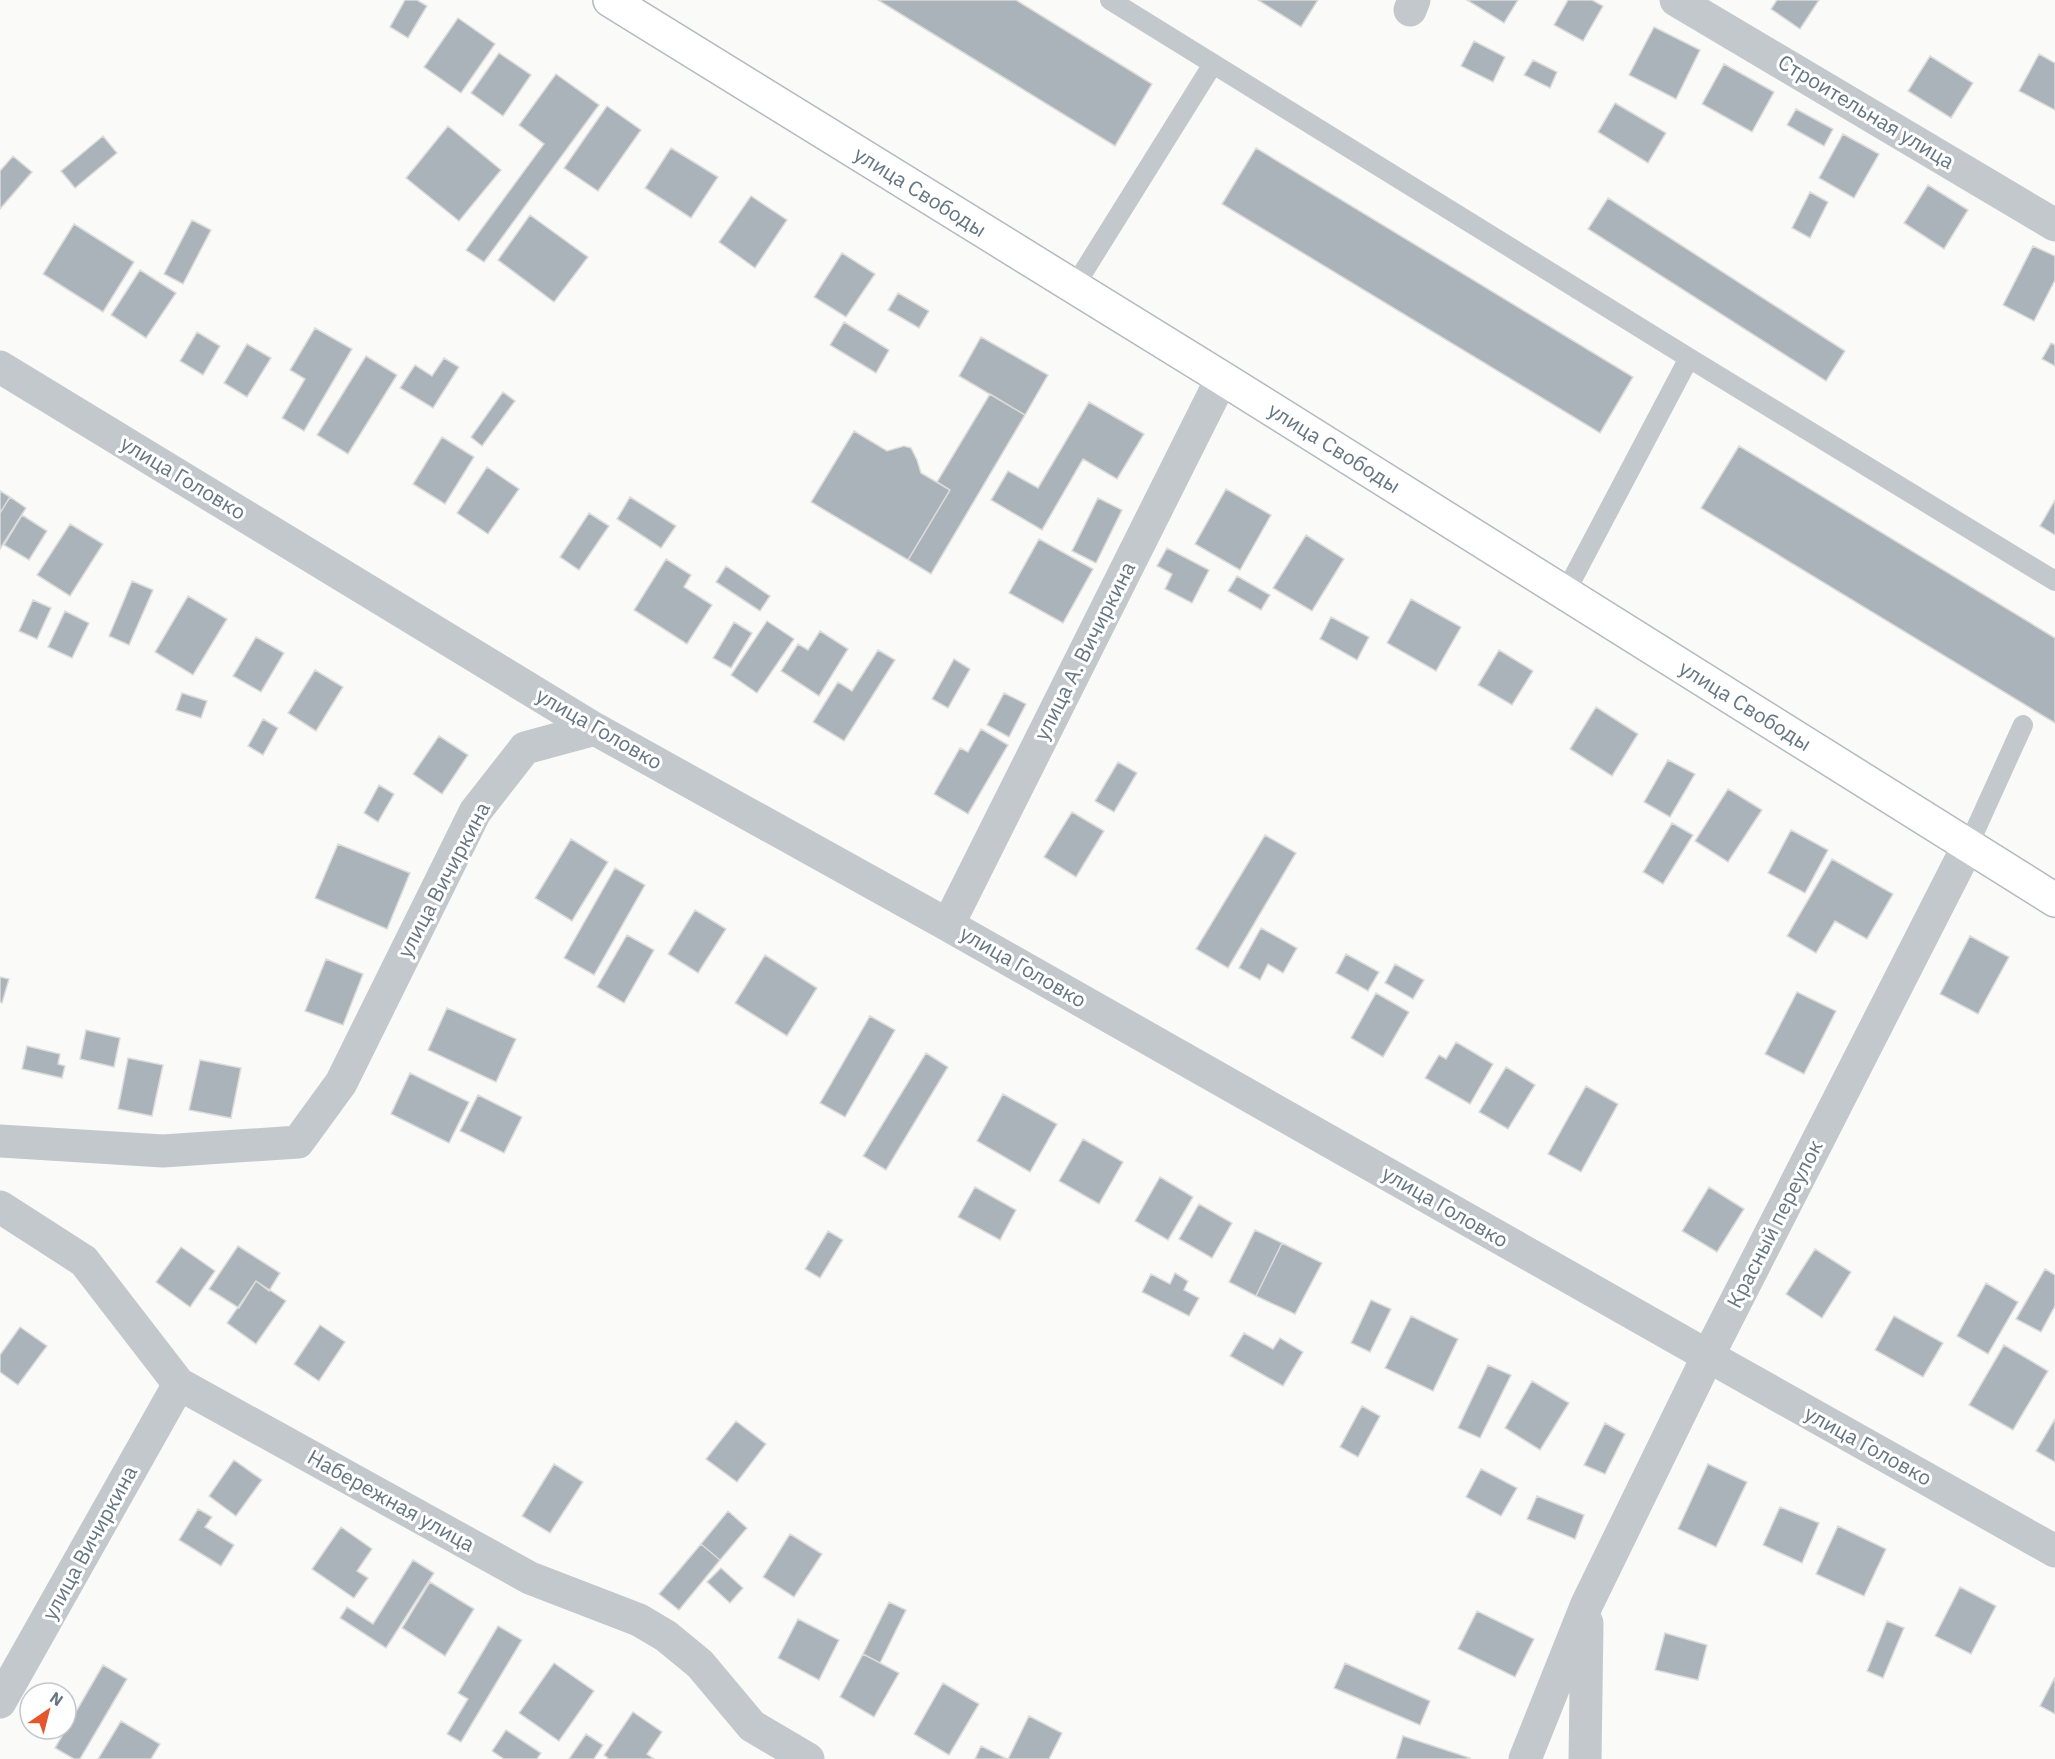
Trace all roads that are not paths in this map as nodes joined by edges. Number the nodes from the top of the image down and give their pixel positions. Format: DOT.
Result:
graph roads {
  1 [pos="610,0"];
  2 [pos="1110,0"];
  3 [pos="1676,0"];
  4 [pos="1213,64"];
  5 [pos="2055,225"];
  6 [pos="1074,287"];
  7 [pos="1689,358"];
  8 [pos="0,367"];
  9 [pos="1222,378"];
  10 [pos="2055,581"];
  11 [pos="1565,593"];
  12 [pos="2023,725"];
  13 [pos="595,729"];
  14 [pos="1968,846"];
  15 [pos="2055,900"];
  16 [pos="948,925"];
  17 [pos="0,1141"];
  18 [pos="0,1207"];
  19 [pos="1708,1356"];
  20 [pos="179,1384"];
  21 [pos="2055,1551"];
  22 [pos="1587,1604"];
  23 [pos="0,1702"];
  24 [pos="808,1759"];
  25 [pos="1525,1759"];
  26 [pos="1585,1759"];
  1 -- 6 [label="main road, улица Свободы"];
  2 -- 4 [label="lane"];
  3 -- 5 [label="street, Строительная улица"];
  4 -- 6 [label="lane"];
  4 -- 7 [label="lane"];
  6 -- 9 [label="main road, улица Свободы"];
  7 -- 10 [label="lane"];
  7 -- 11 [label="lane"];
  8 -- 13 [label="street, улица Головко"];
  9 -- 11 [label="main road, улица Свободы"];
  9 -- 16 [label="street, улица А. Вичиркина"];
  11 -- 14 [label="main road, улица Свободы"];
  12 -- 14 [label="lane"];
  13 -- 16 [label="street, улица Головко"];
  13 -- 17 [label="street, улица Вичиркина"];
  14 -- 15 [label="main road, улица Свободы"];
  14 -- 19 [label="street, Красный переулок"];
  16 -- 19 [label="street, улица Головко"];
  18 -- 20 [label="street, Набережная улица"];
  19 -- 21 [label="street, улица Головко"];
  19 -- 22 [label="street, Красный переулок"];
  20 -- 23 [label="street, улица Вичиркина"];
  20 -- 24 [label="street, Набережная улица"];
  22 -- 25 [label="street, Красный переулок"];
  22 -- 26 [label="street, Красный переулок"];
}
